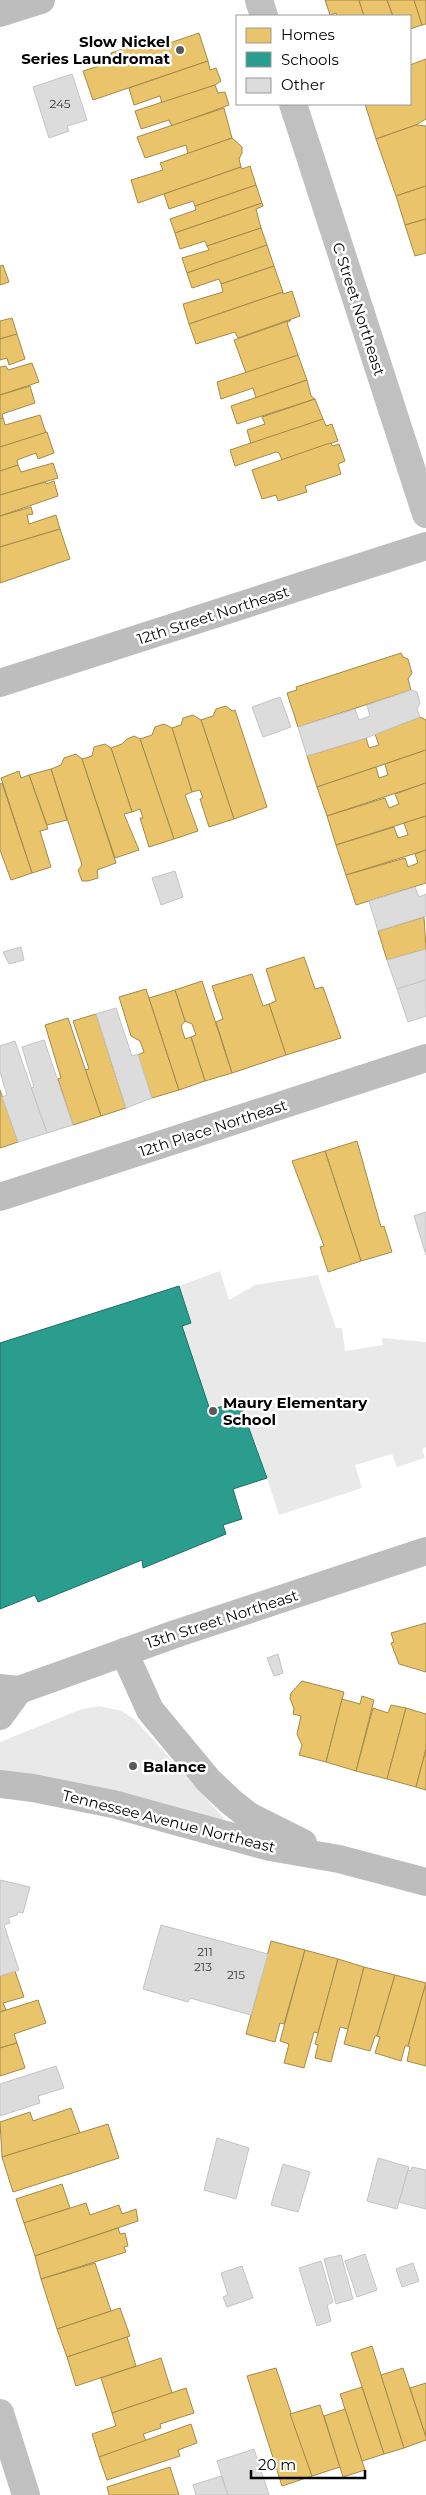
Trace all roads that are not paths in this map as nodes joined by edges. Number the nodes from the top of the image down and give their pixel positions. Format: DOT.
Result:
graph roads {
  1 [pos="41,0"];
  2 [pos="259,0"];
  3 [pos="0,13"];
  4 [pos="264,15"];
  5 [pos="292,105"];
  6 [pos="426,514"];
  7 [pos="426,546"];
  8 [pos="0,682"];
  9 [pos="426,1058"];
  10 [pos="0,1197"];
  11 [pos="426,1551"];
  12 [pos="124,1652"];
  13 [pos="10,1689"];
  14 [pos="0,1716"];
  15 [pos="0,1784"];
  16 [pos="339,1858"];
  17 [pos="426,1882"];
  18 [pos="0,2414"];
  19 [pos="26,2495"];
  1 -- 3 [label="street"];
  2 -- 4 [label="main road"];
  5 -- 6 [label="main road, C Street Northeast"];
  7 -- 8 [label="street, 12th Street Northeast"];
  9 -- 10 [label="street, 12th Place Northeast"];
  11 -- 12 [label="street, 13th Street Northeast"];
  12 -- 13 [label="street, 13th Street Northeast"];
  12 -- 16 [label="street, Tennessee Avenue Northeast"];
  13 -- 14 [label="street, 13th Street Northeast"];
  15 -- 16 [label="street, Tennessee Avenue Northeast"];
  16 -- 17 [label="street, Tennessee Avenue Northeast"];
  18 -- 19 [label="main road"];
}
